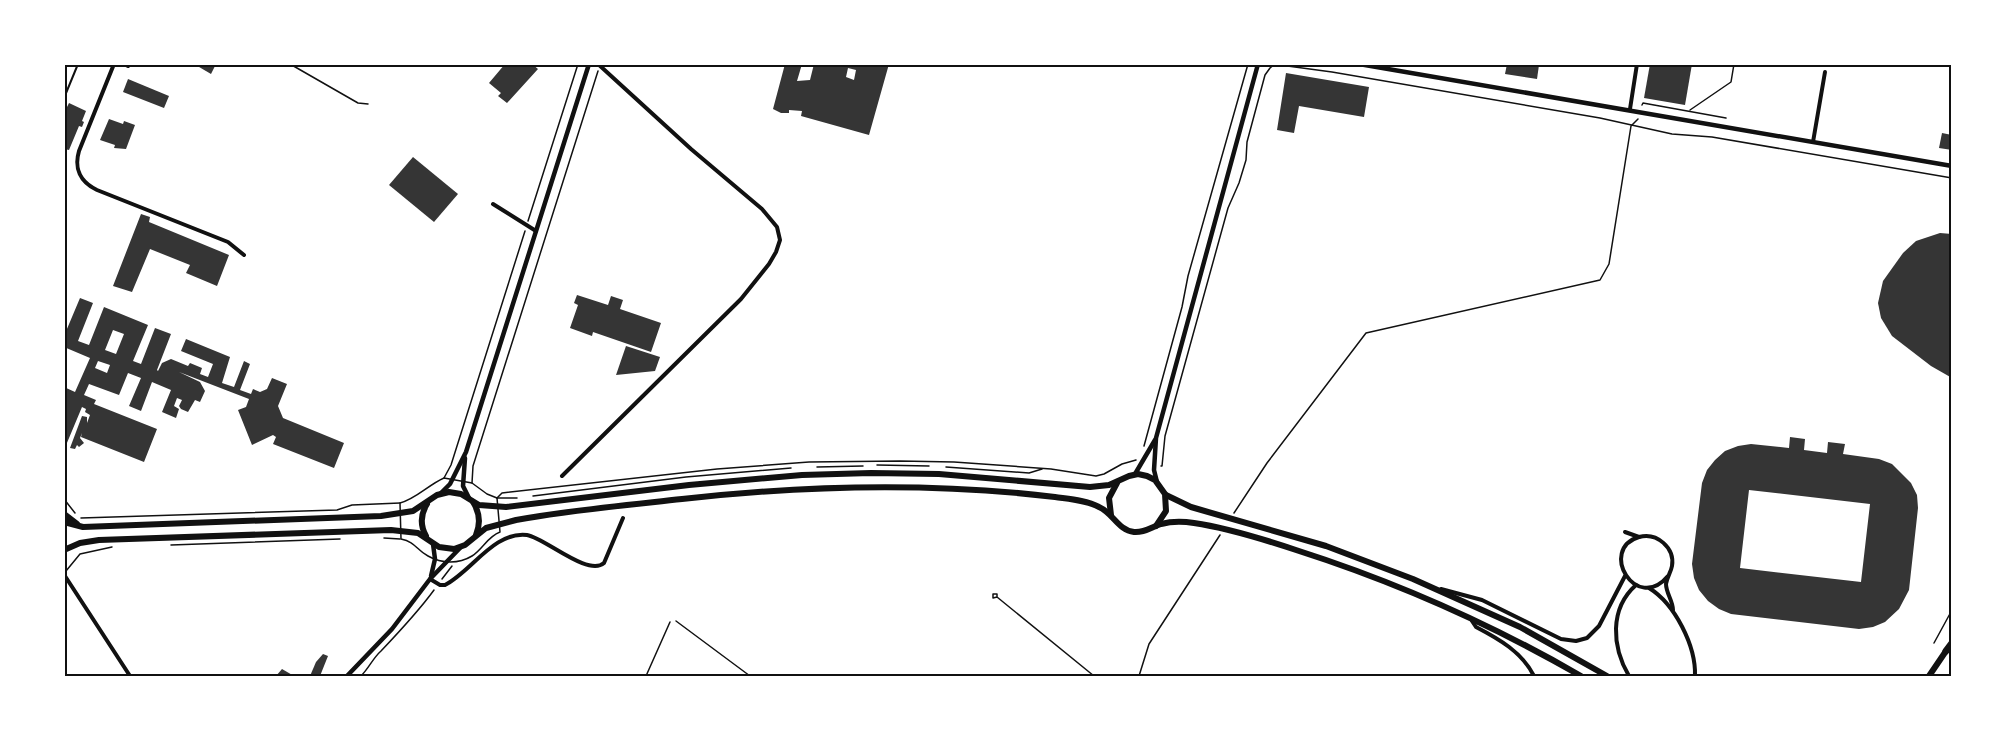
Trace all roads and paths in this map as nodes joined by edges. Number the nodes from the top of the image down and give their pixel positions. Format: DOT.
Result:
graph roads {
  1 [pos="78,64"];
  2 [pos="114,64"];
  3 [pos="290,64"];
  4 [pos="578,64"];
  5 [pos="589,64"];
  6 [pos="598,64"];
  7 [pos="1248,64"];
  8 [pos="1258,64"];
  9 [pos="1275,64"];
  10 [pos="1359,64"];
  11 [pos="1637,64"];
  12 [pos="1734,64"];
  13 [pos="1280,65"];
  14 [pos="1379,66"];
  15 [pos="1825,72"];
  16 [pos="597,75"];
  17 [pos="64,98"];
  18 [pos="368,104"];
  19 [pos="1643,104"];
  20 [pos="1630,109"];
  21 [pos="1689,111"];
  22 [pos="1726,118"];
  23 [pos="1631,126"];
  24 [pos="1638,127"];
  25 [pos="1812,142"];
  26 [pos="1952,166"];
  27 [pos="1952,178"];
  28 [pos="493,204"];
  29 [pos="526,225"];
  30 [pos="536,231"];
  31 [pos="244,255"];
  32 [pos="1156,438"];
  33 [pos="1143,449"];
  34 [pos="466,452"];
  35 [pos="1138,455"];
  36 [pos="1134,459"];
  37 [pos="1141,461"];
  38 [pos="1162,466"];
  39 [pos="1043,469"];
  40 [pos="1135,475"];
  41 [pos="562,476"];
  42 [pos="1118,482"];
  43 [pos="1158,482"];
  44 [pos="1249,491"];
  45 [pos="440,494"];
  46 [pos="501,494"];
  47 [pos="1165,494"];
  48 [pos="497,498"];
  49 [pos="64,499"];
  50 [pos="471,500"];
  51 [pos="430,501"];
  52 [pos="498,502"];
  53 [pos="400,503"];
  54 [pos="400,508"];
  55 [pos="498,512"];
  56 [pos="64,514"];
  57 [pos="499,518"];
  58 [pos="623,518"];
  59 [pos="1113,518"];
  60 [pos="400,519"];
  61 [pos="64,522"];
  62 [pos="400,525"];
  63 [pos="1156,526"];
  64 [pos="83,527"];
  65 [pos="500,529"];
  66 [pos="1625,532"];
  67 [pos="401,535"];
  68 [pos="474,537"];
  69 [pos="1639,537"];
  70 [pos="380,538"];
  71 [pos="345,539"];
  72 [pos="401,539"];
  73 [pos="431,541"];
  74 [pos="169,545"];
  75 [pos="117,547"];
  76 [pos="460,548"];
  77 [pos="64,550"];
  78 [pos="428,556"];
  79 [pos="1207,556"];
  80 [pos="65,574"];
  81 [pos="1625,576"];
  82 [pos="1668,576"];
  83 [pos="430,579"];
  84 [pos="438,584"];
  85 [pos="1636,585"];
  86 [pos="1435,588"];
  87 [pos="1647,588"];
  88 [pos="997,597"];
  89 [pos="1673,610"];
  90 [pos="1952,610"];
  91 [pos="1470,618"];
  92 [pos="676,621"];
  93 [pos="670,622"];
  94 [pos="64,634"];
  95 [pos="64,639"];
  96 [pos="1934,643"];
  97 [pos="1952,643"];
  98 [pos="1946,651"];
  99 [pos="130,676"];
  100 [pos="347,676"];
  101 [pos="361,676"];
  102 [pos="646,676"];
  103 [pos="750,676"];
  104 [pos="1094,676"];
  105 [pos="1139,676"];
  106 [pos="1534,676"];
  107 [pos="1581,676"];
  108 [pos="1607,676"];
  109 [pos="1629,676"];
  110 [pos="1695,676"];
  111 [pos="1929,676"];
  1 -- 17 [label="lane"];
  2 -- 31 [label="street"];
  3 -- 18 [label="path"];
  4 -- 29 [label="path"];
  5 -- 30 [label="street"];
  6 -- 41 [label="street"];
  7 -- 33 [label="path"];
  8 -- 32 [label="street"];
  9 -- 38 [label="path"];
  10 -- 14 [label="street"];
  11 -- 20 [label="street"];
  12 -- 21 [label="path"];
  13 -- 23 [label="path"];
  14 -- 20 [label="street"];
  15 -- 25 [label="street"];
  16 -- 48 [label="path"];
  19 -- 21 [label="path"];
  20 -- 25 [label="street"];
  21 -- 22 [label="path"];
  23 -- 24 [label="path"];
  23 -- 24 [label="path"];
  23 -- 44 [label="path"];
  24 -- 27 [label="path"];
  25 -- 26 [label="street"];
  28 -- 29 [label="street"];
  29 -- 30 [label="street"];
  29 -- 53 [label="path"];
  30 -- 34 [label="street"];
  32 -- 40 [label="street"];
  32 -- 43 [label="street"];
  34 -- 45 [label="street"];
  34 -- 50 [label="street"];
  35 -- 36 [label="path"];
  36 -- 37 [label="path"];
  36 -- 39 [label="path"];
  40 -- 42 [label="main road"];
  40 -- 43 [label="main road"];
  42 -- 50 [label="main road"];
  42 -- 59 [label="main road"];
  43 -- 47 [label="main road"];
  45 -- 50 [label="main road"];
  45 -- 51 [label="main road"];
  46 -- 48 [label="path"];
  47 -- 63 [label="main road"];
  47 -- 86 [label="main road"];
  48 -- 52 [label="path"];
  49 -- 53 [label="path"];
  50 -- 68 [label="main road"];
  51 -- 64 [label="main road"];
  51 -- 73 [label="main road"];
  53 -- 54 [label="path"];
  55 -- 57 [label="path"];
  56 -- 64 [label="main road"];
  58 -- 84 [label="street"];
  59 -- 63 [label="main road"];
  59 -- 68 [label="main road"];
  60 -- 62 [label="path"];
  61 -- 64 [label="main road"];
  63 -- 91 [label="main road"];
  65 -- 84 [label="path"];
  66 -- 69 [label="street"];
  67 -- 72 [label="path"];
  68 -- 76 [label="main road"];
  69 -- 81 [label="street"];
  69 -- 82 [label="street"];
  70 -- 72 [label="path"];
  71 -- 74 [label="path"];
  72 -- 78 [label="path"];
  73 -- 76 [label="main road"];
  73 -- 77 [label="main road"];
  73 -- 83 [label="street"];
  75 -- 80 [label="path"];
  76 -- 83 [label="street"];
  79 -- 105 [label="path"];
  80 -- 99 [label="street"];
  81 -- 85 [label="street"];
  81 -- 86 [label="street"];
  82 -- 87 [label="street"];
  82 -- 89 [label="street"];
  83 -- 84 [label="street"];
  83 -- 100 [label="street"];
  84 -- 101 [label="path"];
  85 -- 87 [label="street"];
  85 -- 109 [label="street"];
  86 -- 108 [label="main road"];
  87 -- 89 [label="street"];
  88 -- 104 [label="path"];
  89 -- 110 [label="street"];
  90 -- 96 [label="path"];
  91 -- 106 [label="street"];
  91 -- 107 [label="main road"];
  92 -- 103 [label="path"];
  93 -- 102 [label="path"];
  94 -- 95 [label="path"];
  97 -- 98 [label="highway"];
  98 -- 111 [label="main road"];
}
